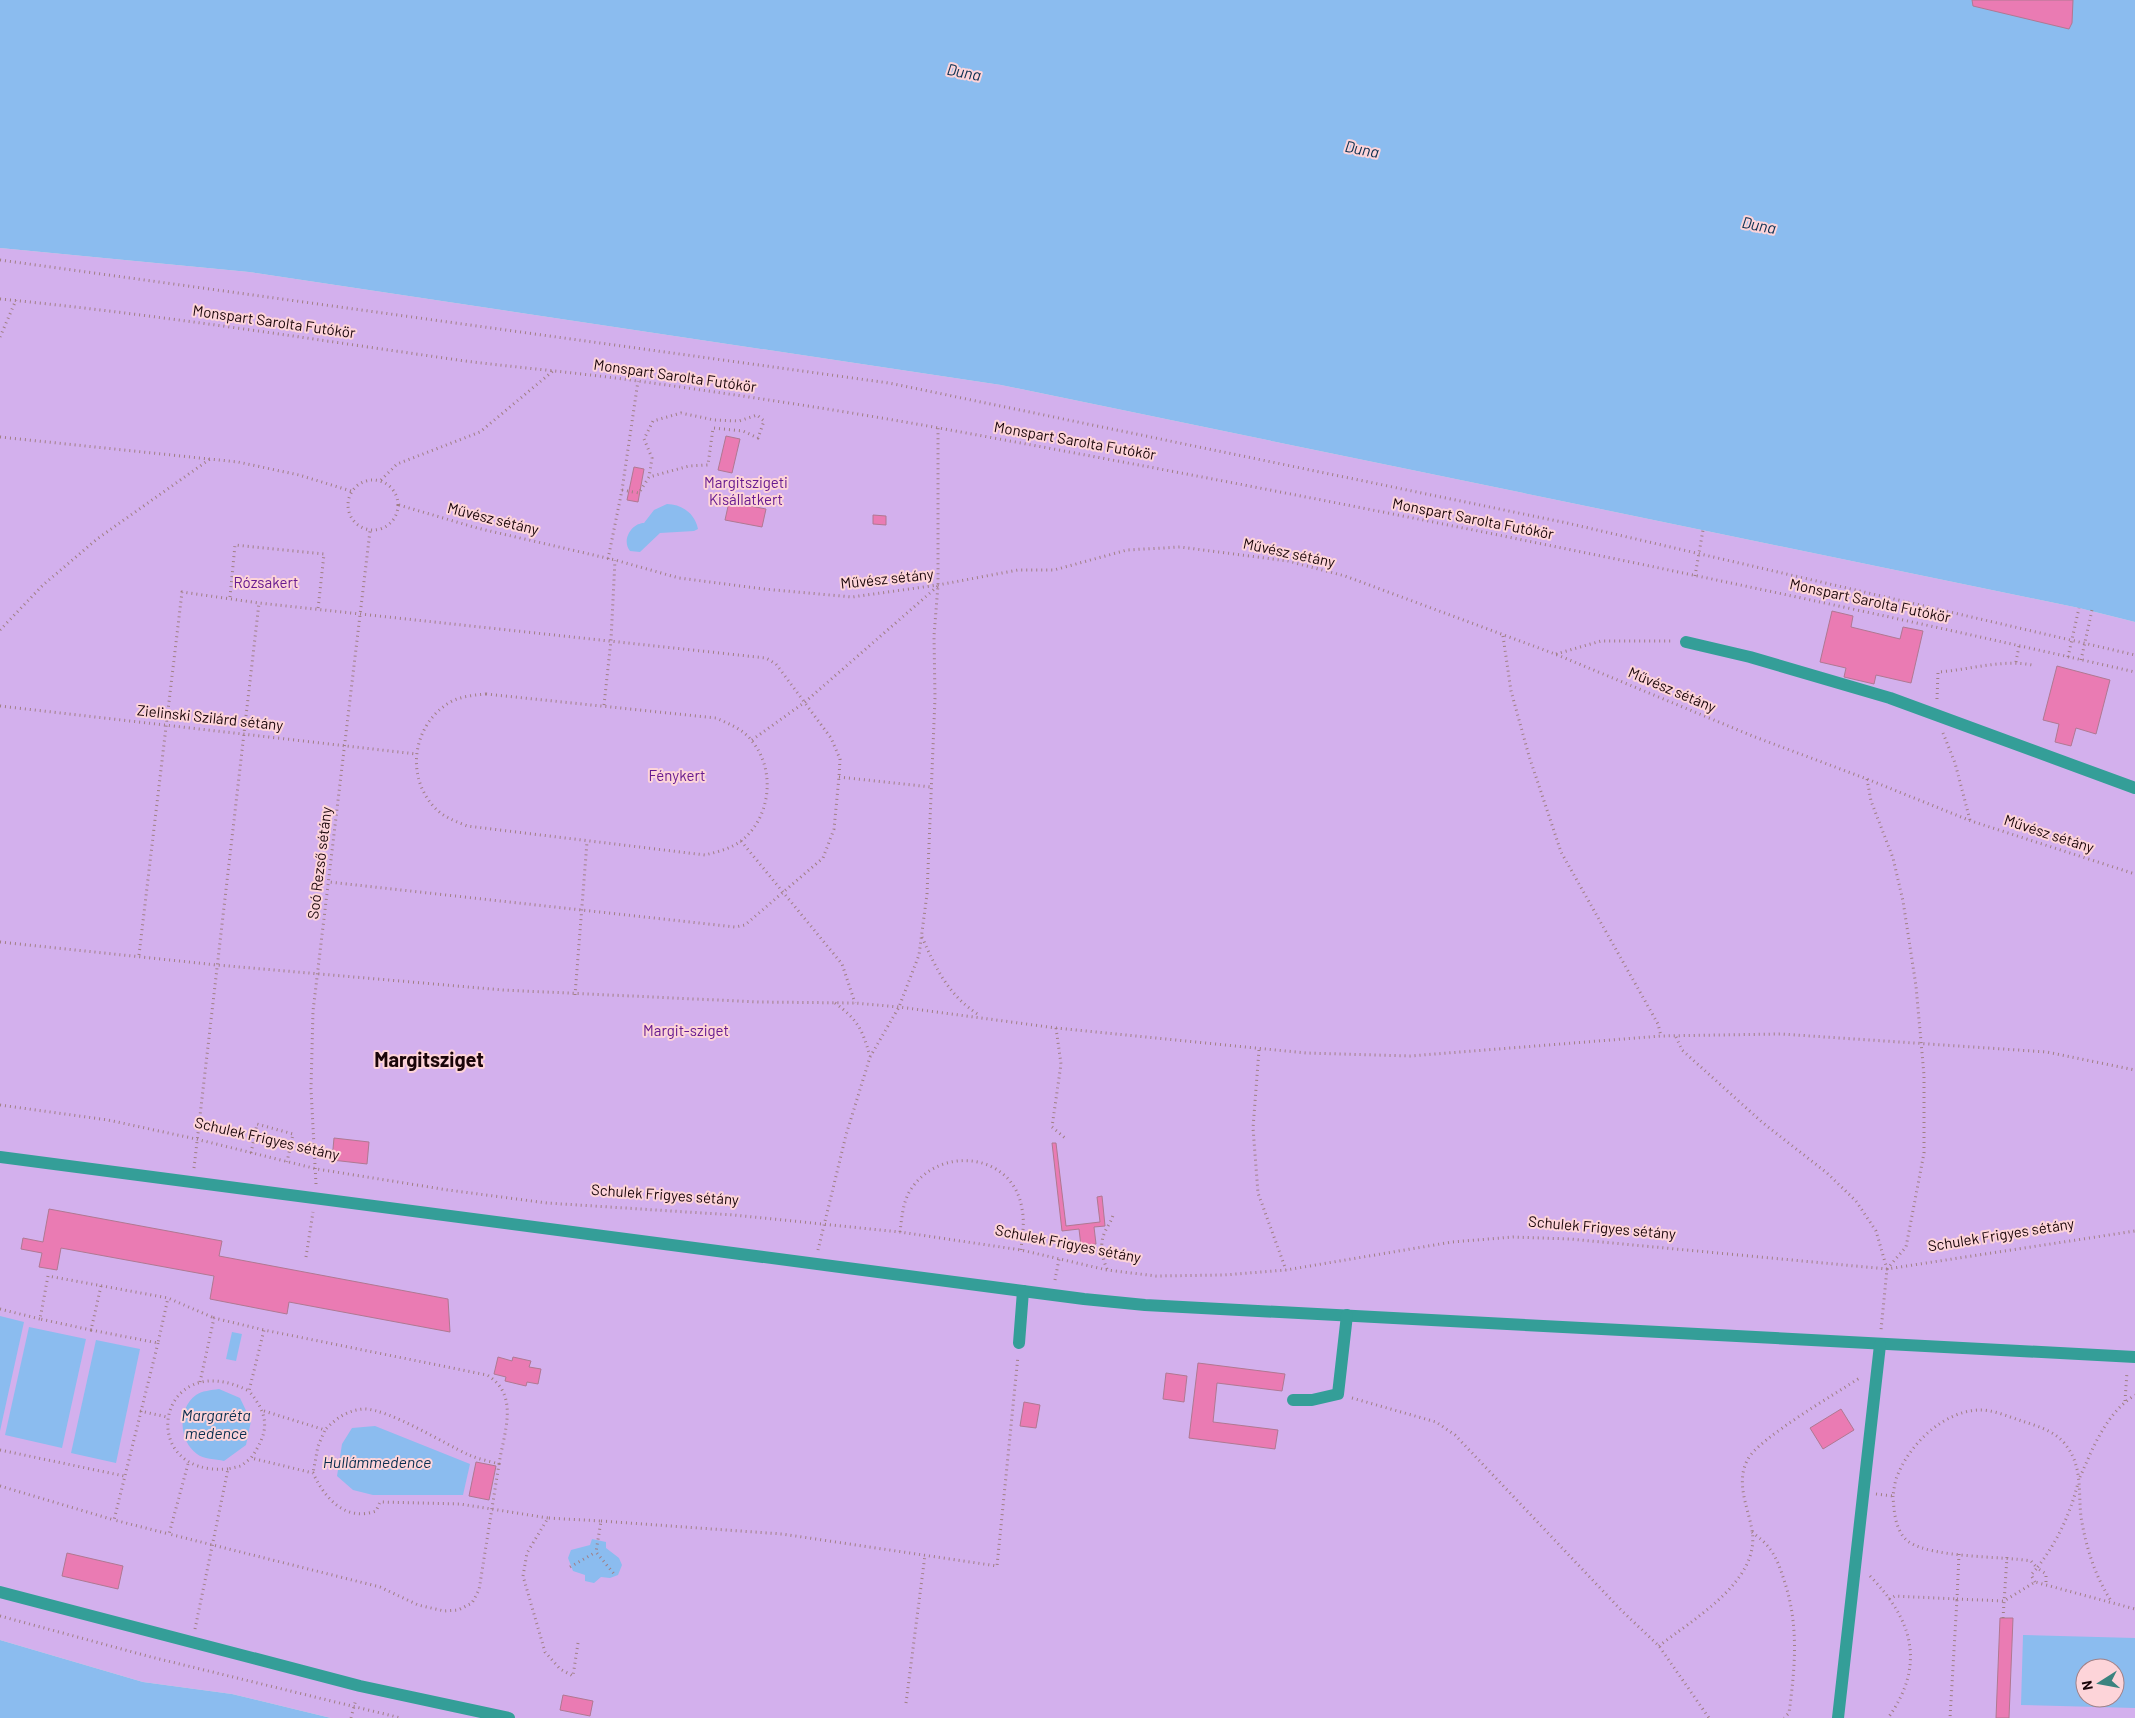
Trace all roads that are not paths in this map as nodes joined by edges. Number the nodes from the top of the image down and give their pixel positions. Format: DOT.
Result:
graph roads {
  1 [pos="1686,642"];
  2 [pos="2135,788"];
  3 [pos="0,1157"];
  4 [pos="1023,1291"];
  5 [pos="1347,1315"];
  6 [pos="1019,1343"];
  7 [pos="1880,1345"];
  8 [pos="2135,1356"];
  9 [pos="1293,1400"];
  10 [pos="0,1592"];
  11 [pos="509,1718"];
  12 [pos="1838,1718"];
  1 -- 2 [label="street"];
  3 -- 4 [label="street"];
  4 -- 5 [label="street"];
  4 -- 6 [label="street"];
  5 -- 7 [label="street"];
  5 -- 9 [label="street"];
  7 -- 8 [label="street"];
  7 -- 12 [label="street"];
  10 -- 11 [label="street"];
}
